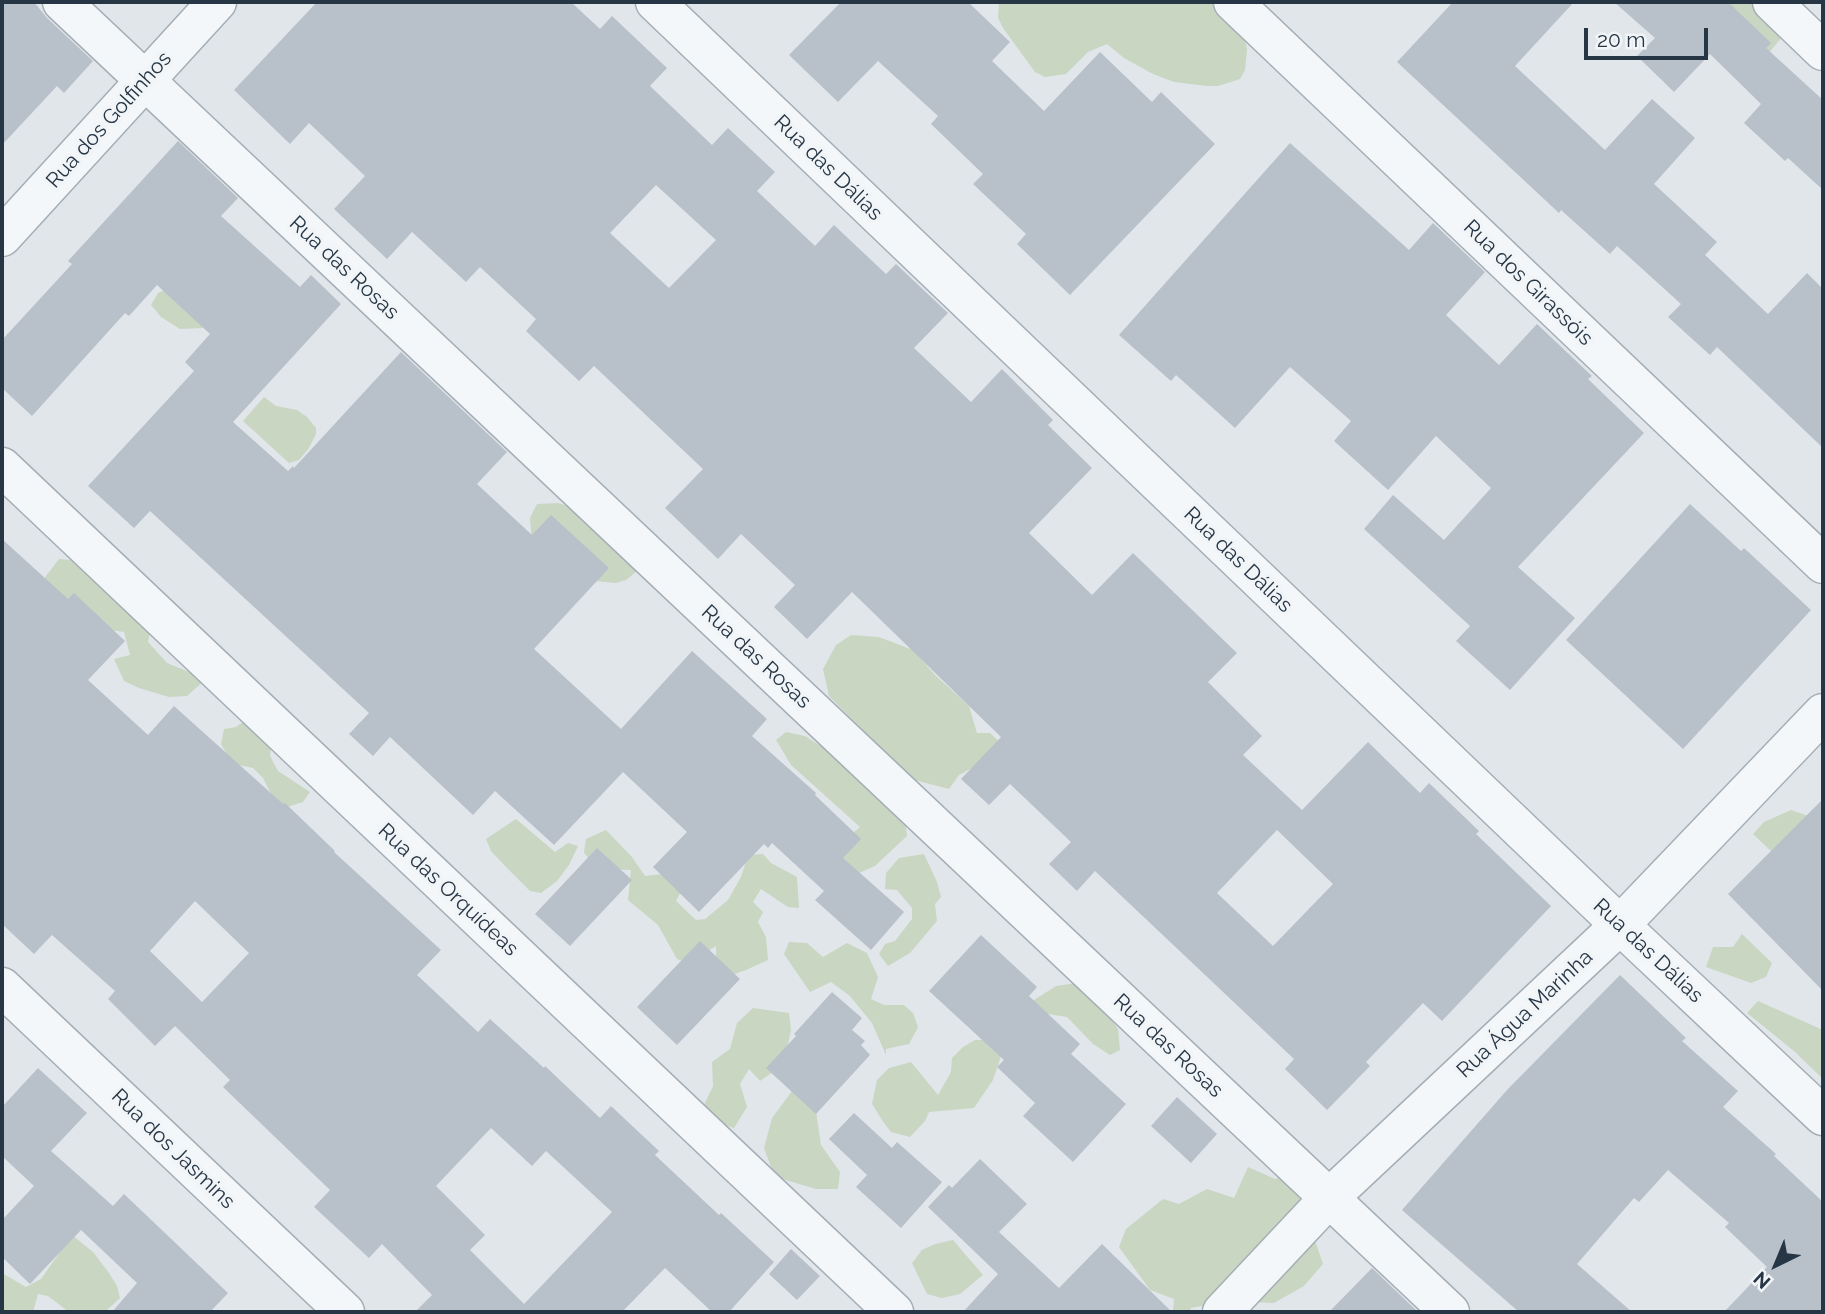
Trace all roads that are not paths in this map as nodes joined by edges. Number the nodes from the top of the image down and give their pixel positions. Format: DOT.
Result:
graph roads {
  1 [pos="62,2"];
  2 [pos="217,2"];
  3 [pos="654,2"];
  4 [pos="1233,2"];
  5 [pos="1772,2"];
  6 [pos="1823,51"];
  7 [pos="145,80"];
  8 [pos="2,237"];
  9 [pos="2,467"];
  10 [pos="1823,564"];
  11 [pos="1823,712"];
  12 [pos="1620,925"];
  13 [pos="2,987"];
  14 [pos="1823,1116"];
  15 [pos="1329,1198"];
  16 [pos="345,1312"];
  17 [pos="894,1312"];
  18 [pos="1222,1312"];
  19 [pos="1450,1312"];
  1 -- 7 [label="street, Rua das Rosas"];
  2 -- 7 [label="street, Rua dos Golfinhos"];
  3 -- 12 [label="street, Rua das Dálias"];
  4 -- 10 [label="street, Rua dos Girassóis"];
  5 -- 6 [label="street"];
  7 -- 8 [label="street, Rua dos Golfinhos"];
  7 -- 15 [label="street, Rua das Rosas"];
  9 -- 17 [label="street, Rua das Orquídeas"];
  11 -- 12 [label="street, Rua Água Marinha"];
  12 -- 14 [label="street, Rua das Dálias"];
  12 -- 15 [label="street, Rua Água Marinha"];
  13 -- 16 [label="street, Rua dos Jasmins"];
  15 -- 18 [label="street, Rua Água Marinha"];
  15 -- 19 [label="street, Rua das Rosas"];
}
